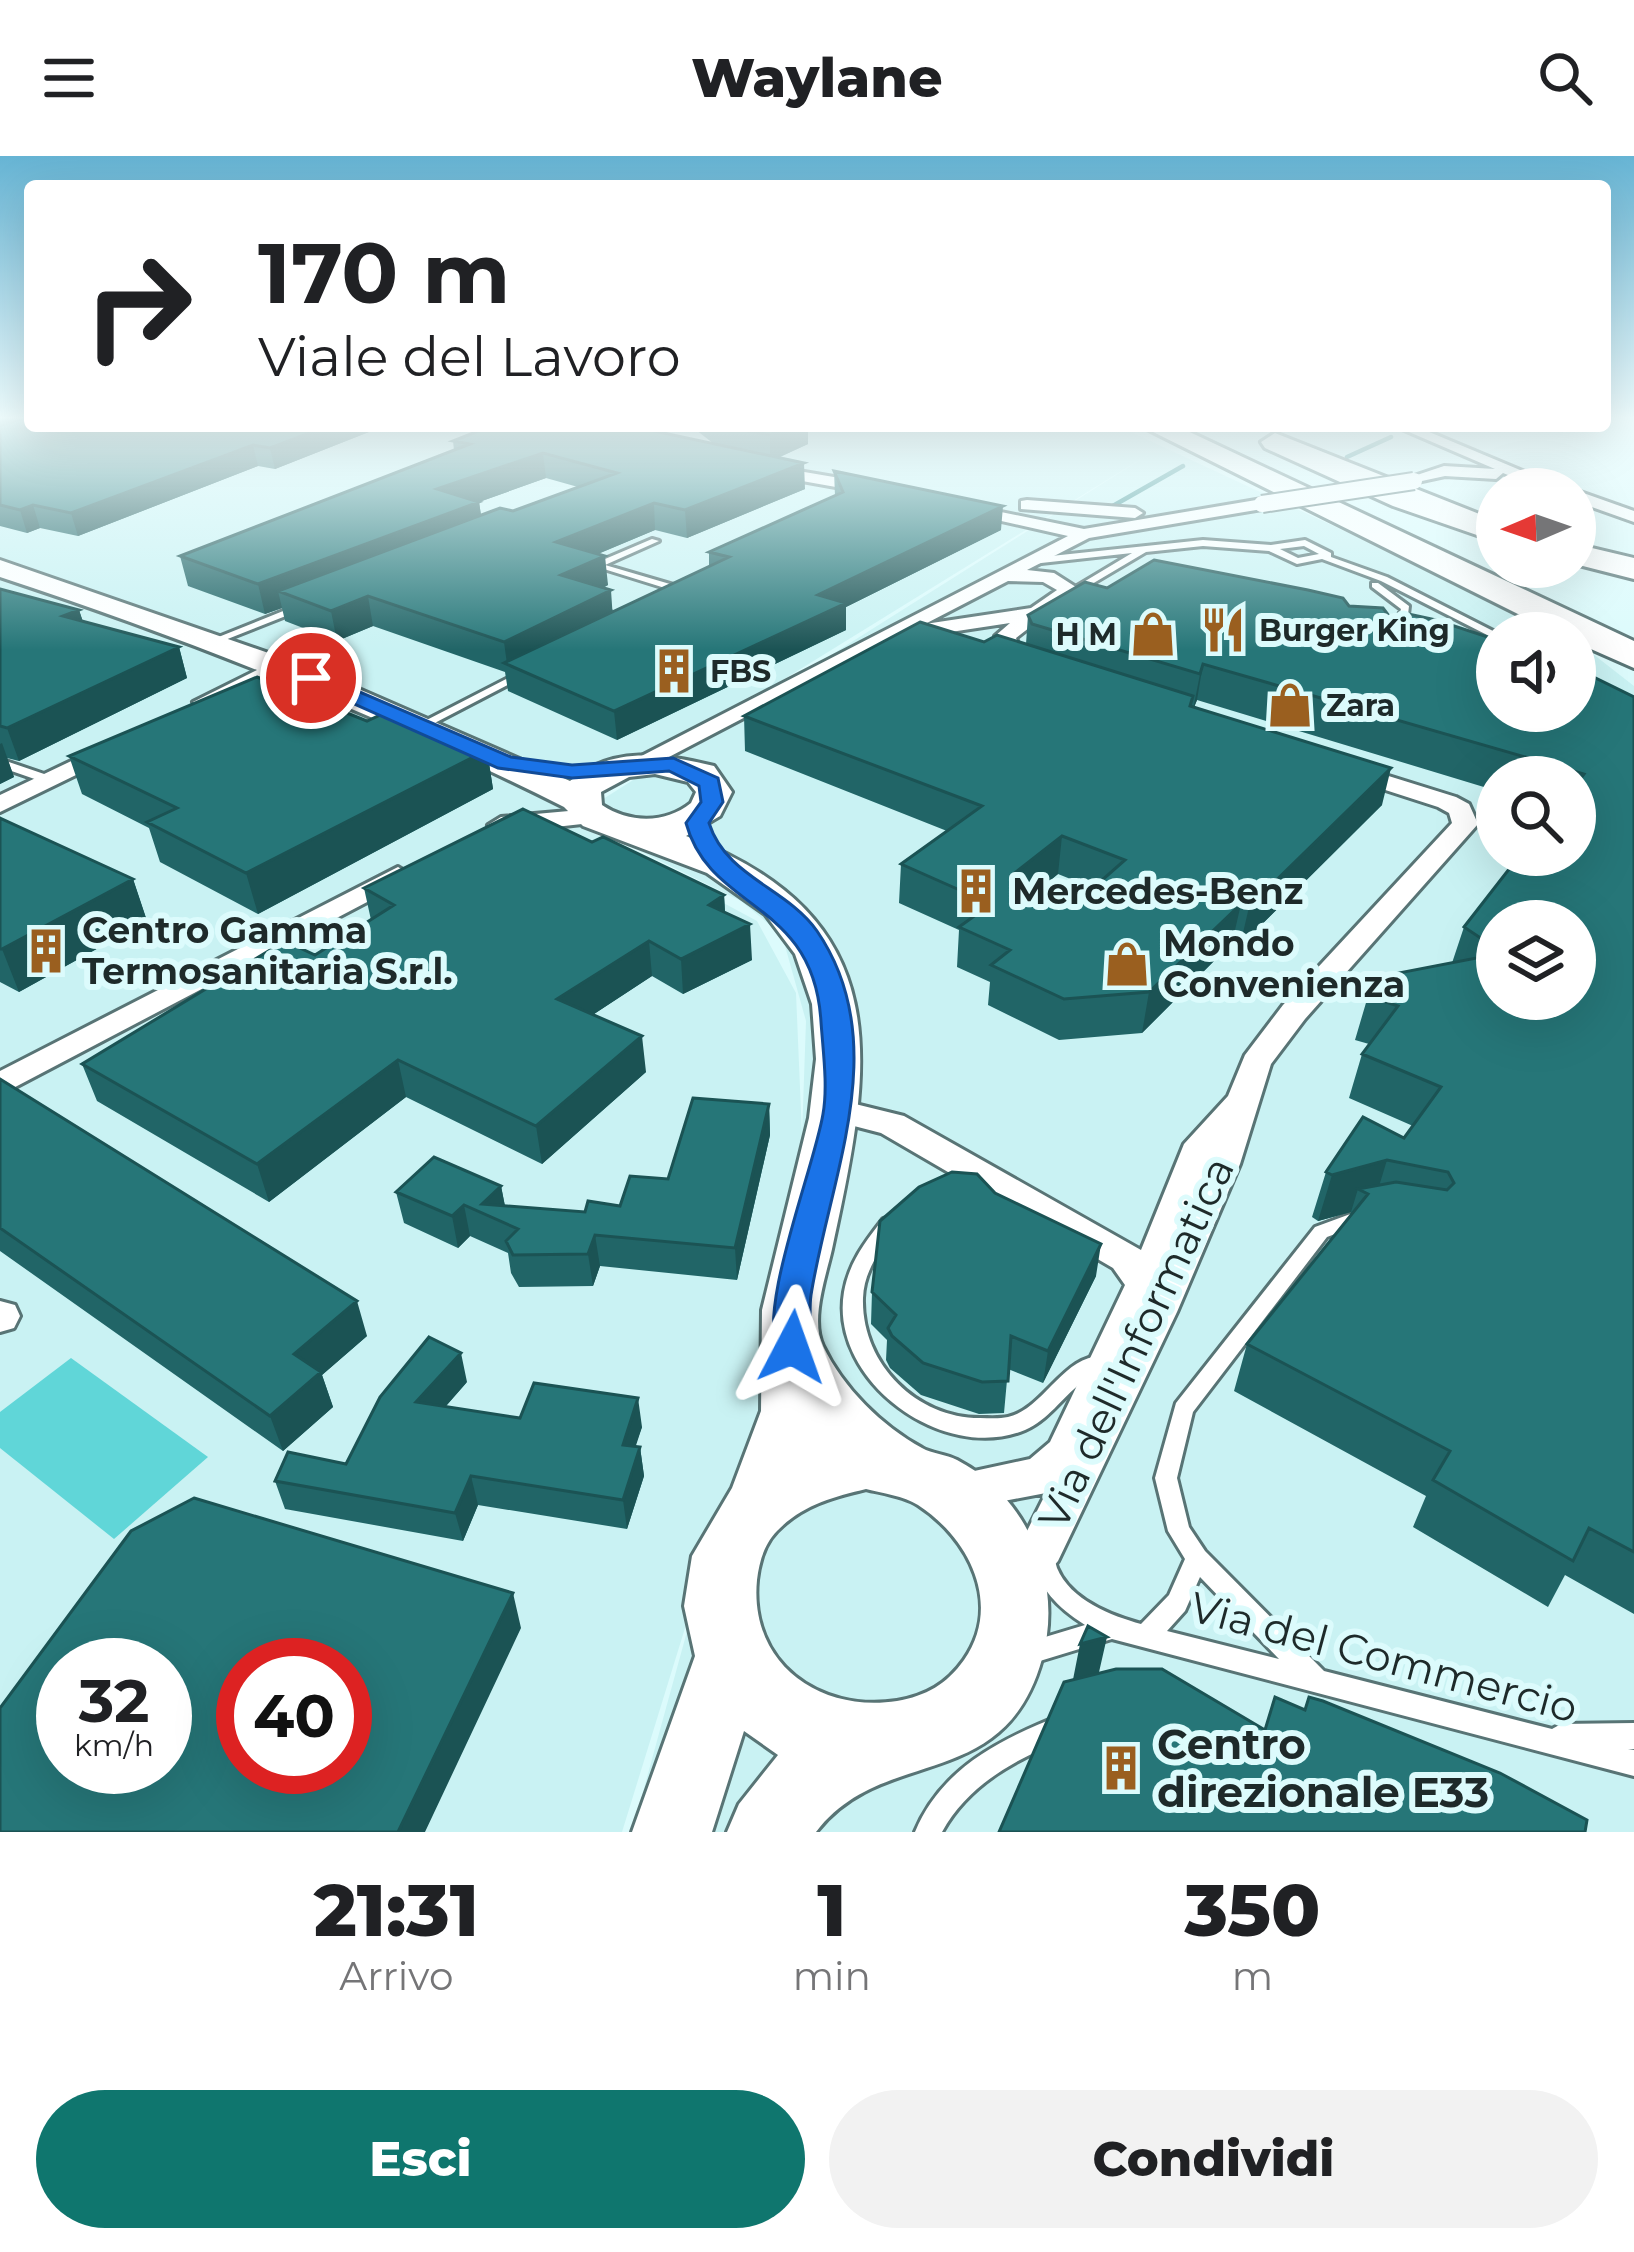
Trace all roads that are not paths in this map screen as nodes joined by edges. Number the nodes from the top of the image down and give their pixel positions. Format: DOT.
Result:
graph roads {
  1 [pos="1297,494"];
  2 [pos="1327,494"];
  3 [pos="1338,494"];
  4 [pos="1394,494"];
  5 [pos="1596,503"];
  6 [pos="1097,510"];
  7 [pos="1188,517"];
  8 [pos="1634,517"];
  9 [pos="1476,521"];
  10 [pos="1124,526"];
  11 [pos="1084,534"];
  12 [pos="655,541"];
  13 [pos="1447,545"];
  14 [pos="1156,546"];
  15 [pos="1271,548"];
  16 [pos="1127,549"];
  17 [pos="1596,555"];
  18 [pos="1476,556"];
  19 [pos="1326,558"];
  20 [pos="1027,561"];
  21 [pos="1343,563"];
  22 [pos="1634,565"];
  23 [pos="0,568"];
  24 [pos="1000,576"];
  25 [pos="1558,588"];
  26 [pos="962,595"];
  27 [pos="1066,596"];
  28 [pos="327,597"];
  29 [pos="666,602"];
  30 [pos="1037,613"];
  31 [pos="1001,619"];
  32 [pos="1634,619"];
  33 [pos="1476,626"];
  34 [pos="1417,631"];
  35 [pos="911,632"];
  36 [pos="1634,632"];
  37 [pos="1457,633"];
  38 [pos="886,635"];
  39 [pos="216,640"];
  40 [pos="1476,642"];
  41 [pos="958,645"];
  42 [pos="1634,656"];
  43 [pos="987,657"];
  44 [pos="544,664"];
  45 [pos="280,666"];
  46 [pos="177,716"];
  47 [pos="423,725"];
  48 [pos="701,728"];
  49 [pos="134,737"];
  50 [pos="506,763"];
  51 [pos="0,764"];
  52 [pos="1334,766"];
  53 [pos="624,767"];
  54 [pos="49,781"];
  55 [pos="702,793"];
  56 [pos="0,805"];
  57 [pos="585,809"];
  58 [pos="636,830"];
  59 [pos="482,831"];
  60 [pos="419,864"];
  61 [pos="720,864"];
  62 [pos="0,1084"];
  63 [pos="1241,1101"];
  64 [pos="839,1112"];
  65 [pos="1384,1214"];
  66 [pos="899,1215"];
  67 [pos="1145,1282"];
  68 [pos="792,1347"];
  69 [pos="1110,1361"];
  70 [pos="927,1478"];
  71 [pos="759,1502"];
  72 [pos="1198,1558"];
  73 [pos="1029,1562"];
  74 [pos="1114,1628"];
  75 [pos="1146,1636"];
  76 [pos="731,1657"];
  77 [pos="1000,1672"];
  78 [pos="1316,1680"];
  79 [pos="1080,1722"];
  80 [pos="1634,1736"];
  81 [pos="1546,1737"];
  82 [pos="872,1743"];
  83 [pos="1634,1763"];
  84 [pos="672,1832"];
  85 [pos="767,1832"];
  86 [pos="928,1832"];
  1 -- 42 [label="highway"];
  2 -- 7 [label="street, bridge"];
  3 -- 13 [label="highway"];
  4 -- 9 [label="highway"];
  5 -- 8 [label="street"];
  6 -- 7 [label="street"];
  6 -- 10 [label="street"];
  6 -- 11 [label="street"];
  7 -- 10 [label="street"];
  10 -- 11 [label="street"];
  11 -- 16 [label="lane"];
  11 -- 20 [label="street"];
  12 -- 29 [label="lane"];
  13 -- 18 [label="highway"];
  13 -- 36 [label="highway"];
  14 -- 15 [label="lane"];
  14 -- 16 [label="lane"];
  14 -- 27 [label="lane"];
  15 -- 19 [label="lane"];
  15 -- 19 [label="lane"];
  16 -- 20 [label="lane"];
  17 -- 22 [label="highway"];
  19 -- 21 [label="lane"];
  20 -- 24 [label="street"];
  21 -- 33 [label="lane"];
  21 -- 34 [label="lane"];
  23 -- 39 [label="street"];
  24 -- 26 [label="street"];
  24 -- 27 [label="street"];
  25 -- 32 [label="highway"];
  26 -- 31 [label="street"];
  26 -- 38 [label="street"];
  27 -- 30 [label="street"];
  28 -- 39 [label="lane"];
  30 -- 31 [label="street"];
  30 -- 43 [label="street"];
  31 -- 35 [label="street"];
  35 -- 38 [label="street"];
  35 -- 41 [label="street"];
  37 -- 40 [label="lane"];
  38 -- 48 [label="street"];
  39 -- 45 [label="street"];
  44 -- 47 [label="lane"];
  45 -- 46 [label="street"];
  45 -- 47 [label="street"];
  47 -- 50 [label="street"];
  48 -- 53 [label="street"];
  48 -- 55 [label="street"];
  49 -- 54 [label="street"];
  50 -- 53 [label="street"];
  50 -- 57 [label="street"];
  51 -- 54 [label="lane"];
  52 -- 63 [label="street, Via dell'Informatica"];
  53 -- 55 [label="street"];
  53 -- 57 [label="street"];
  54 -- 56 [label="street"];
  55 -- 58 [label="street"];
  55 -- 61 [label="street"];
  57 -- 58 [label="street"];
  57 -- 59 [label="street"];
  58 -- 61 [label="street"];
  60 -- 62 [label="street"];
  61 -- 64 [label="street"];
  63 -- 67 [label="street, Via dell'Informatica"];
  63 -- 73 [label="street, Via dell'Informatica"];
  64 -- 67 [label="street"];
  64 -- 68 [label="street"];
  65 -- 72 [label="lane"];
  66 -- 69 [label="lane"];
  67 -- 69 [label="street, Via dell'Informatica"];
  68 -- 70 [label="street"];
  68 -- 71 [label="street"];
  69 -- 70 [label="street, Via dell'Informatica"];
  70 -- 71 [label="street"];
  70 -- 73 [label="street"];
  71 -- 76 [label="street"];
  72 -- 75 [label="lane"];
  72 -- 78 [label="lane"];
  73 -- 74 [label="lane, Via del Commercio"];
  73 -- 77 [label="street"];
  74 -- 75 [label="lane, Via del Commercio"];
  74 -- 77 [label="lane, Via del Commercio"];
  75 -- 78 [label="lane, Via del Commercio"];
  76 -- 82 [label="street"];
  76 -- 84 [label="street"];
  77 -- 82 [label="street"];
  78 -- 81 [label="lane, Via del Commercio"];
  79 -- 86 [label="lane"];
  80 -- 81 [label="lane"];
  81 -- 83 [label="lane, Via del Commercio"];
  82 -- 85 [label="street"];
}
